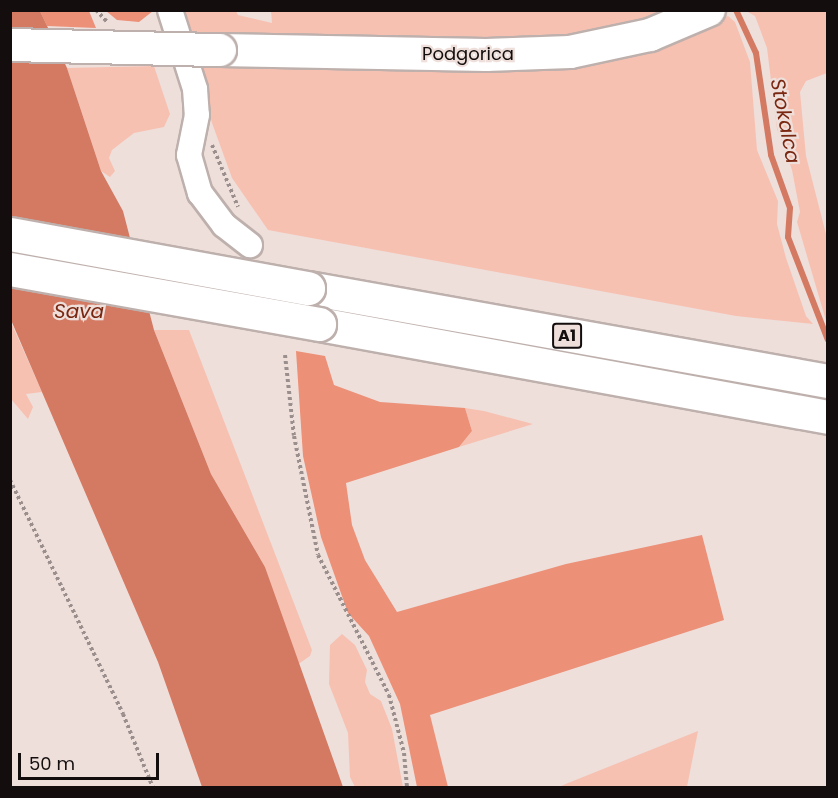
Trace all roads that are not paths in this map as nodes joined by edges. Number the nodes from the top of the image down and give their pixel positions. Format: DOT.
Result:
graph roads {
  1 [pos="170,10"];
  2 [pos="709,10"];
  3 [pos="10,45"];
  4 [pos="10,234"];
  5 [pos="250,245"];
  6 [pos="10,269"];
  7 [pos="828,381"];
  8 [pos="828,417"];
  1 -- 5 [label="lane"];
  2 -- 3 [label="main road, Podgorica, bridge"];
  4 -- 7 [label="highway, A1, bridge"];
  6 -- 8 [label="highway, A1, bridge"];
}
